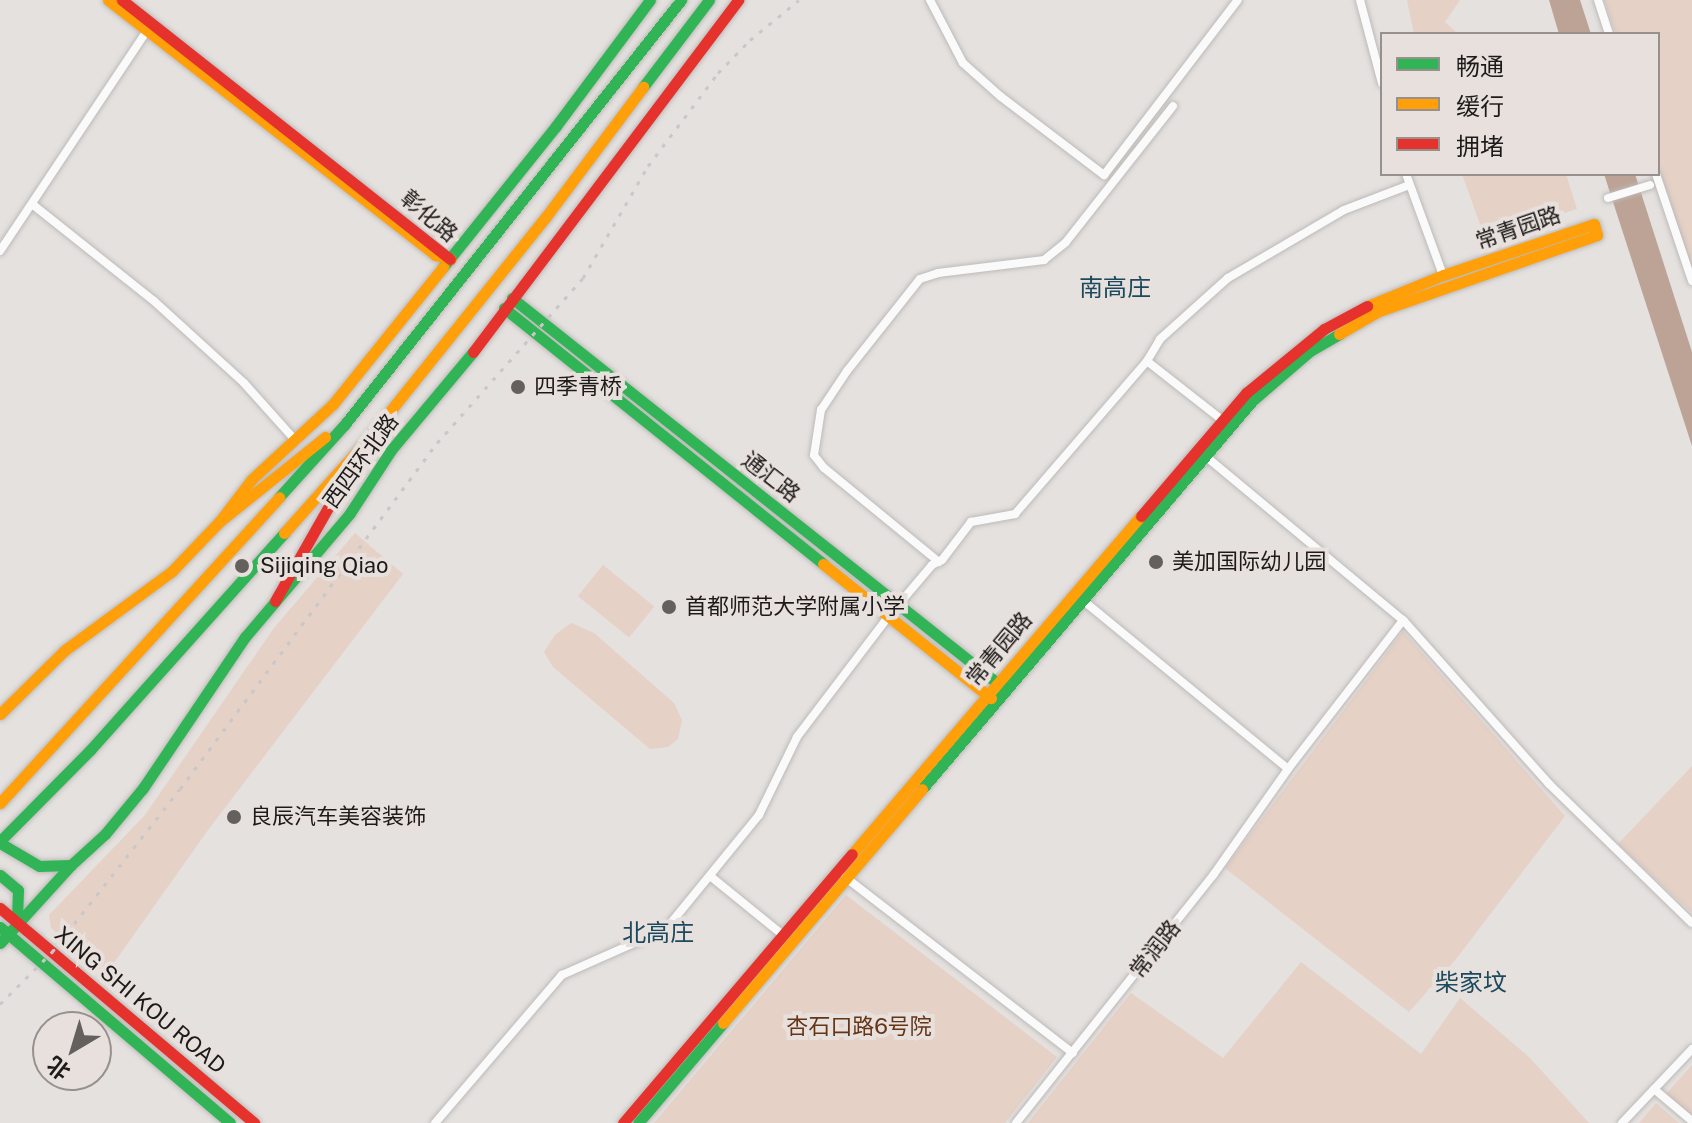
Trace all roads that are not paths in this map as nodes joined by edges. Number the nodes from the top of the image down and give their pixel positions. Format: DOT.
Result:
graph roads {
  1 [pos="108,0"];
  2 [pos="122,0"];
  3 [pos="650,0"];
  4 [pos="709,0"];
  5 [pos="718,0"];
  6 [pos="738,0"];
  7 [pos="930,0"];
  8 [pos="1238,0"];
  9 [pos="1360,0"];
  10 [pos="1598,0"];
  11 [pos="679,2"];
  12 [pos="696,18"];
  13 [pos="149,27"];
  14 [pos="1608,32"];
  15 [pos="1380,75"];
  16 [pos="1173,106"];
  17 [pos="1407,176"];
  18 [pos="1657,176"];
  19 [pos="1409,185"];
  20 [pos="1650,185"];
  21 [pos="1608,198"];
  22 [pos="32,204"];
  23 [pos="0,251"];
  24 [pos="450,259"];
  25 [pos="1443,275"];
  26 [pos="1692,281"];
  27 [pos="512,298"];
  28 [pos="504,308"];
  29 [pos="1147,361"];
  30 [pos="1222,420"];
  31 [pos="345,424"];
  32 [pos="367,440"];
  33 [pos="296,441"];
  34 [pos="1204,455"];
  35 [pos="219,522"];
  36 [pos="939,562"];
  37 [pos="1077,596"];
  38 [pos="275,601"];
  39 [pos="899,604"];
  40 [pos="888,617"];
  41 [pos="1403,620"];
  42 [pos="1001,686"];
  43 [pos="991,698"];
  44 [pos="0,714"];
  45 [pos="1288,769"];
  46 [pos="0,803"];
  47 [pos="0,842"];
  48 [pos="71,865"];
  49 [pos="0,875"];
  50 [pos="710,876"];
  51 [pos="845,877"];
  52 [pos="0,908"];
  53 [pos="17,922"];
  54 [pos="1692,923"];
  55 [pos="2,930"];
  56 [pos="784,936"];
  57 [pos="0,943"];
  58 [pos="1692,1049"];
  59 [pos="1073,1053"];
  60 [pos="1654,1089"];
  61 [pos="1692,1121"];
  62 [pos="230,1123"];
  63 [pos="254,1123"];
  64 [pos="435,1123"];
  65 [pos="623,1123"];
  66 [pos="638,1123"];
  67 [pos="1016,1123"];
  68 [pos="1622,1123"];
  1 -- 13 [label="main road, 彰化路"];
  2 -- 13 [label="main road, 彰化路"];
  3 -- 24 [label="main road"];
  4 -- 12 [label="main road, 西四环北路"];
  5 -- 12 [label="main road"];
  6 -- 27 [label="main road, 西四环北路"];
  7 -- 8 [label="street"];
  9 -- 15 [label="street"];
  10 -- 14 [label="street"];
  11 -- 31 [label="main road, 西四环北路"];
  12 -- 32 [label="main road, 西四环北路"];
  13 -- 22 [label="street"];
  13 -- 24 [label="main road, 彰化路"];
  16 -- 36 [label="street"];
  17 -- 19 [label="street"];
  18 -- 26 [label="street"];
  19 -- 25 [label="street"];
  19 -- 29 [label="street"];
  20 -- 21 [label="street"];
  22 -- 23 [label="street"];
  22 -- 33 [label="street"];
  24 -- 33 [label="main road"];
  25 -- 30 [label="main road, 常青园路"];
  25 -- 34 [label="main road, 常青园路"];
  27 -- 28 [label="main road, 西四环北路"];
  27 -- 39 [label="main road, 通汇路"];
  28 -- 38 [label="main road, 西四环北路"];
  28 -- 40 [label="main road, 通汇路"];
  29 -- 30 [label="street"];
  29 -- 36 [label="street"];
  30 -- 37 [label="main road, 常青园路"];
  31 -- 35 [label="main road"];
  31 -- 46 [label="main road, 西四环北路"];
  32 -- 38 [label="main road"];
  32 -- 47 [label="main road, 西四环北路"];
  33 -- 35 [label="main road"];
  34 -- 37 [label="main road, 常青园路"];
  34 -- 41 [label="street"];
  35 -- 44 [label="main road"];
  36 -- 39 [label="street"];
  37 -- 42 [label="main road, 常青园路"];
  37 -- 45 [label="street"];
  38 -- 48 [label="main road, 西四环北路"];
  39 -- 42 [label="main road, 通汇路"];
  40 -- 43 [label="main road, 通汇路"];
  40 -- 50 [label="street"];
  41 -- 45 [label="street, 常润路"];
  41 -- 54 [label="street"];
  42 -- 43 [label="main road, 常青园路"];
  43 -- 51 [label="main road, 常青园路"];
  43 -- 56 [label="main road, 常青园路"];
  45 -- 59 [label="street, 常润路"];
  47 -- 48 [label="main road"];
  48 -- 53 [label="main road, 西四环北路"];
  49 -- 53 [label="main road"];
  50 -- 56 [label="street"];
  50 -- 64 [label="street"];
  51 -- 59 [label="street"];
  51 -- 66 [label="main road, 常青园路"];
  52 -- 53 [label="main road, XING SHI KOU ROAD"];
  53 -- 55 [label="main road, 西四环北路"];
  53 -- 63 [label="main road, XING SHI KOU ROAD"];
  55 -- 57 [label="main road"];
  55 -- 62 [label="main road, XING SHI KOU ROAD"];
  56 -- 65 [label="main road, 常青园路"];
  58 -- 60 [label="street"];
  59 -- 67 [label="street, 常润路"];
  60 -- 61 [label="street"];
  60 -- 68 [label="street"];
}
